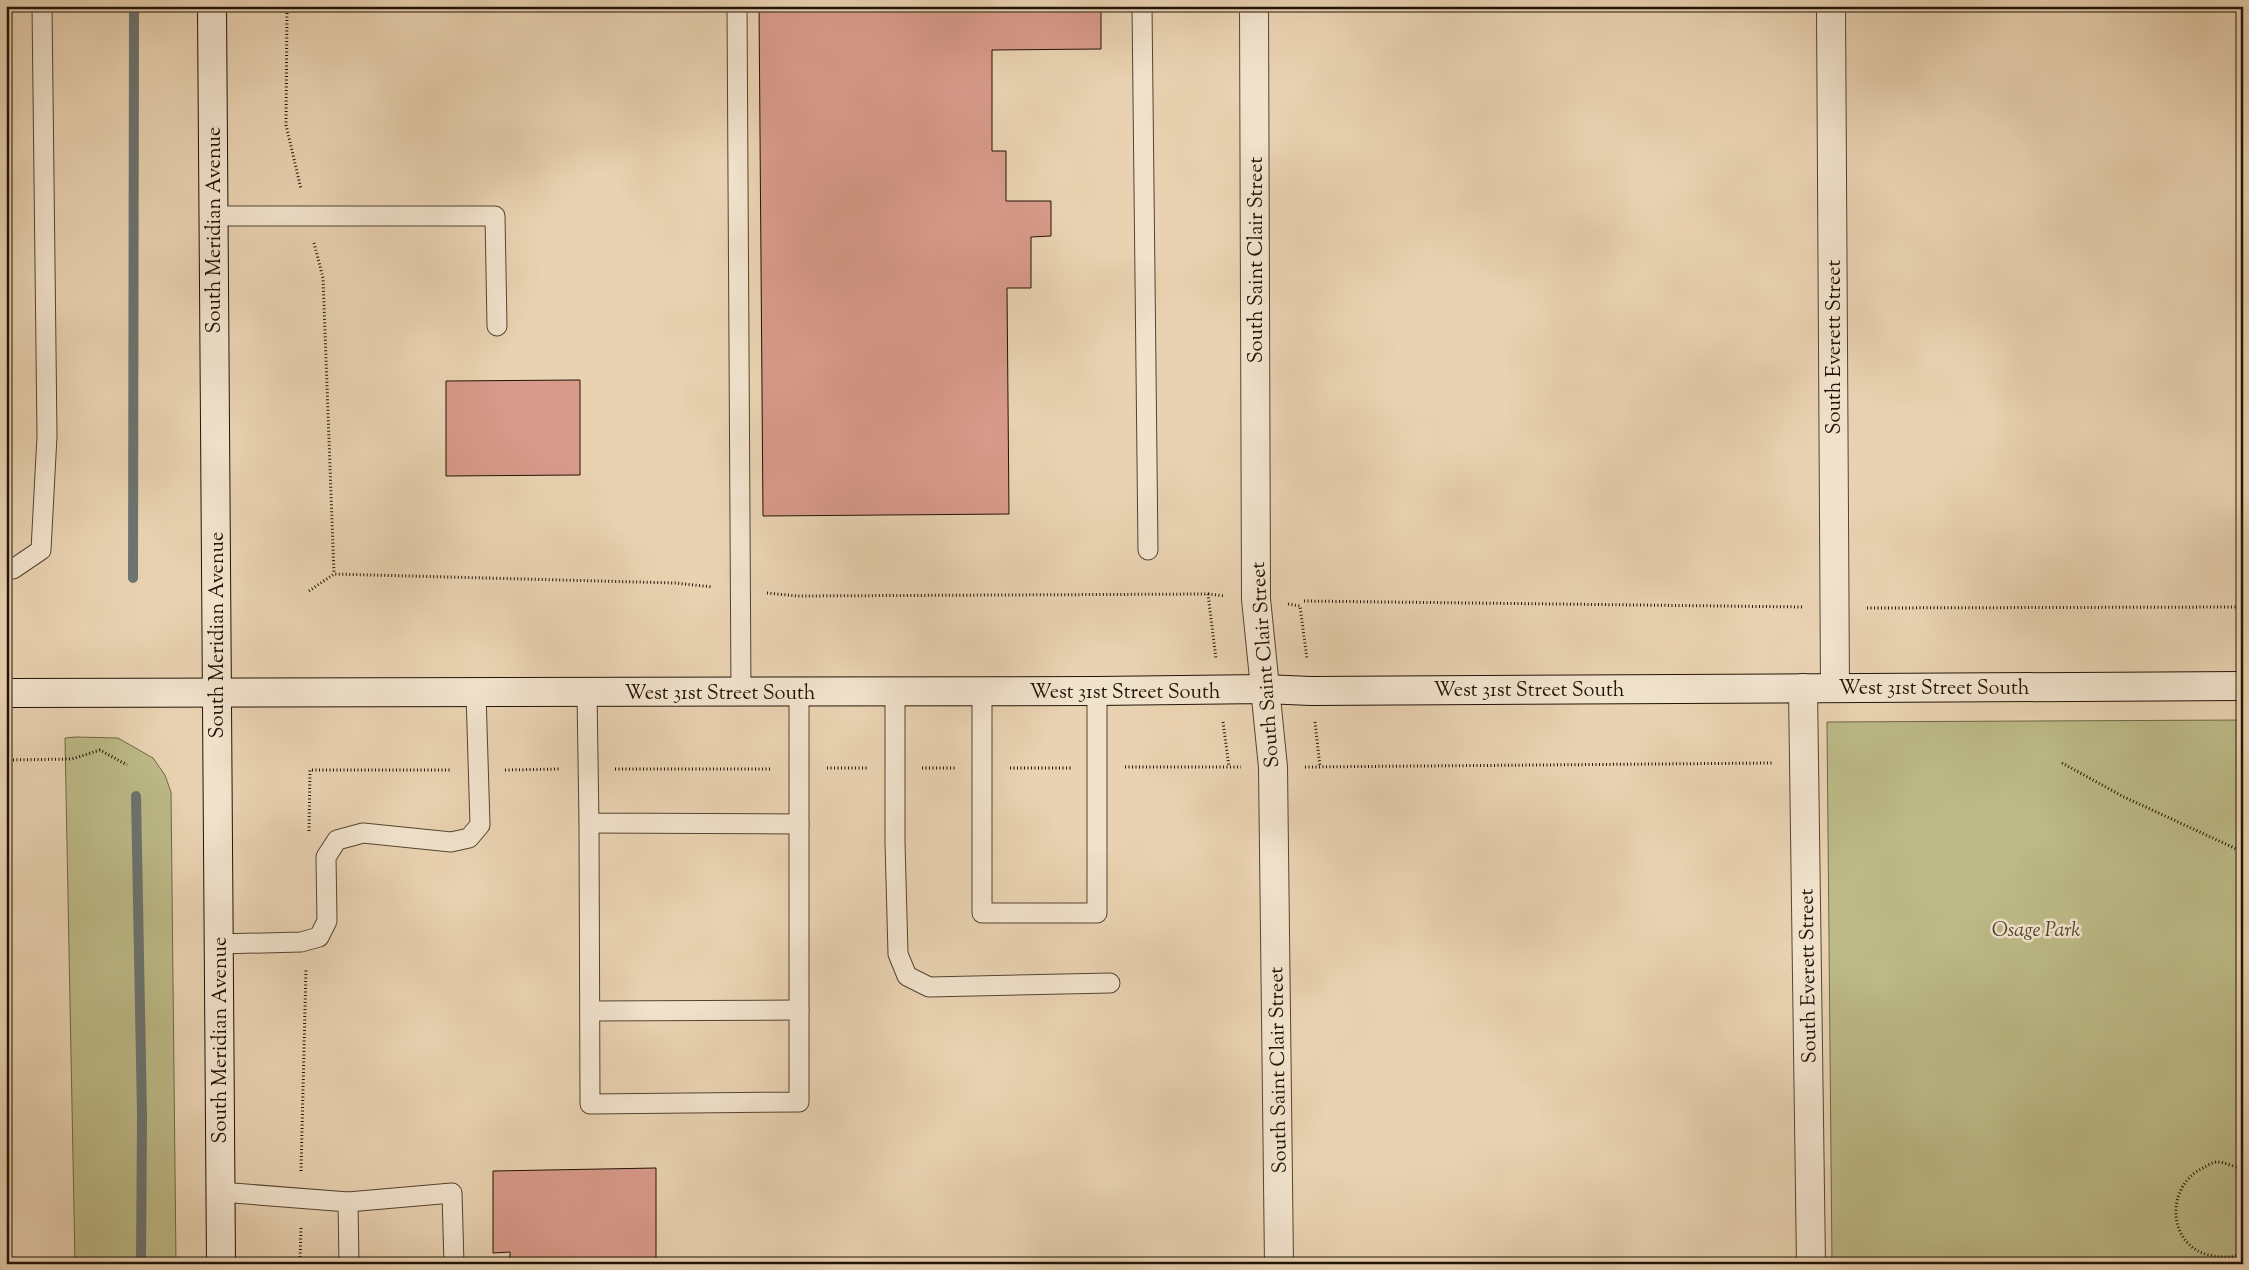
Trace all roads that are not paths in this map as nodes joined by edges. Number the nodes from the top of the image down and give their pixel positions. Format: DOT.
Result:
graph roads {
  1 [pos="42,6"];
  2 [pos="212,6"];
  3 [pos="737,6"];
  4 [pos="1142,6"];
  5 [pos="1254,6"];
  6 [pos="1831,6"];
  7 [pos="213,216"];
  8 [pos="497,326"];
  9 [pos="1148,550"];
  10 [pos="6,569"];
  11 [pos="2243,686"];
  12 [pos="1265,688"];
  13 [pos="1803,688"];
  14 [pos="1834,688"];
  15 [pos="895,691"];
  16 [pos="982,691"];
  17 [pos="1097,691"];
  18 [pos="741,692"];
  19 [pos="799,692"];
  20 [pos="216,693"];
  21 [pos="476,693"];
  22 [pos="587,693"];
  23 [pos="6,694"];
  24 [pos="589,823"];
  25 [pos="799,824"];
  26 [pos="218,944"];
  27 [pos="1110,983"];
  28 [pos="799,1010"];
  29 [pos="590,1012"];
  30 [pos="220,1192"];
  31 [pos="348,1202"];
  32 [pos="221,1264"];
  33 [pos="349,1264"];
  34 [pos="454,1264"];
  35 [pos="1279,1264"];
  36 [pos="1811,1264"];
  1 -- 10 [label="lane"];
  2 -- 7 [label="street, South Meridian Avenue"];
  3 -- 18 [label="lane"];
  4 -- 9 [label="lane"];
  5 -- 12 [label="street, South Saint Clair Street"];
  6 -- 14 [label="street, South Everett Street"];
  7 -- 8 [label="lane"];
  7 -- 20 [label="street, South Meridian Avenue"];
  11 -- 14 [label="street, West 31st Street South"];
  12 -- 13 [label="street, West 31st Street South"];
  12 -- 17 [label="street, West 31st Street South"];
  12 -- 35 [label="street, South Saint Clair Street"];
  13 -- 14 [label="street, West 31st Street South"];
  13 -- 36 [label="street, South Everett Street"];
  15 -- 16 [label="street, West 31st Street South"];
  15 -- 19 [label="street, West 31st Street South"];
  15 -- 27 [label="lane"];
  16 -- 17 [label="street, West 31st Street South"];
  16 -- 17 [label="lane"];
  18 -- 19 [label="street, West 31st Street South"];
  18 -- 22 [label="street, West 31st Street South"];
  19 -- 25 [label="lane"];
  20 -- 21 [label="street, West 31st Street South"];
  20 -- 23 [label="street, West 31st Street South"];
  20 -- 26 [label="street, South Meridian Avenue"];
  21 -- 22 [label="street, West 31st Street South"];
  21 -- 26 [label="lane"];
  22 -- 24 [label="lane"];
  24 -- 25 [label="lane"];
  24 -- 29 [label="lane"];
  25 -- 28 [label="lane"];
  26 -- 30 [label="street, South Meridian Avenue"];
  28 -- 29 [label="lane"];
  28 -- 29 [label="lane"];
  30 -- 31 [label="lane"];
  30 -- 32 [label="street, South Meridian Avenue"];
  31 -- 33 [label="lane"];
  31 -- 34 [label="lane"];
}
